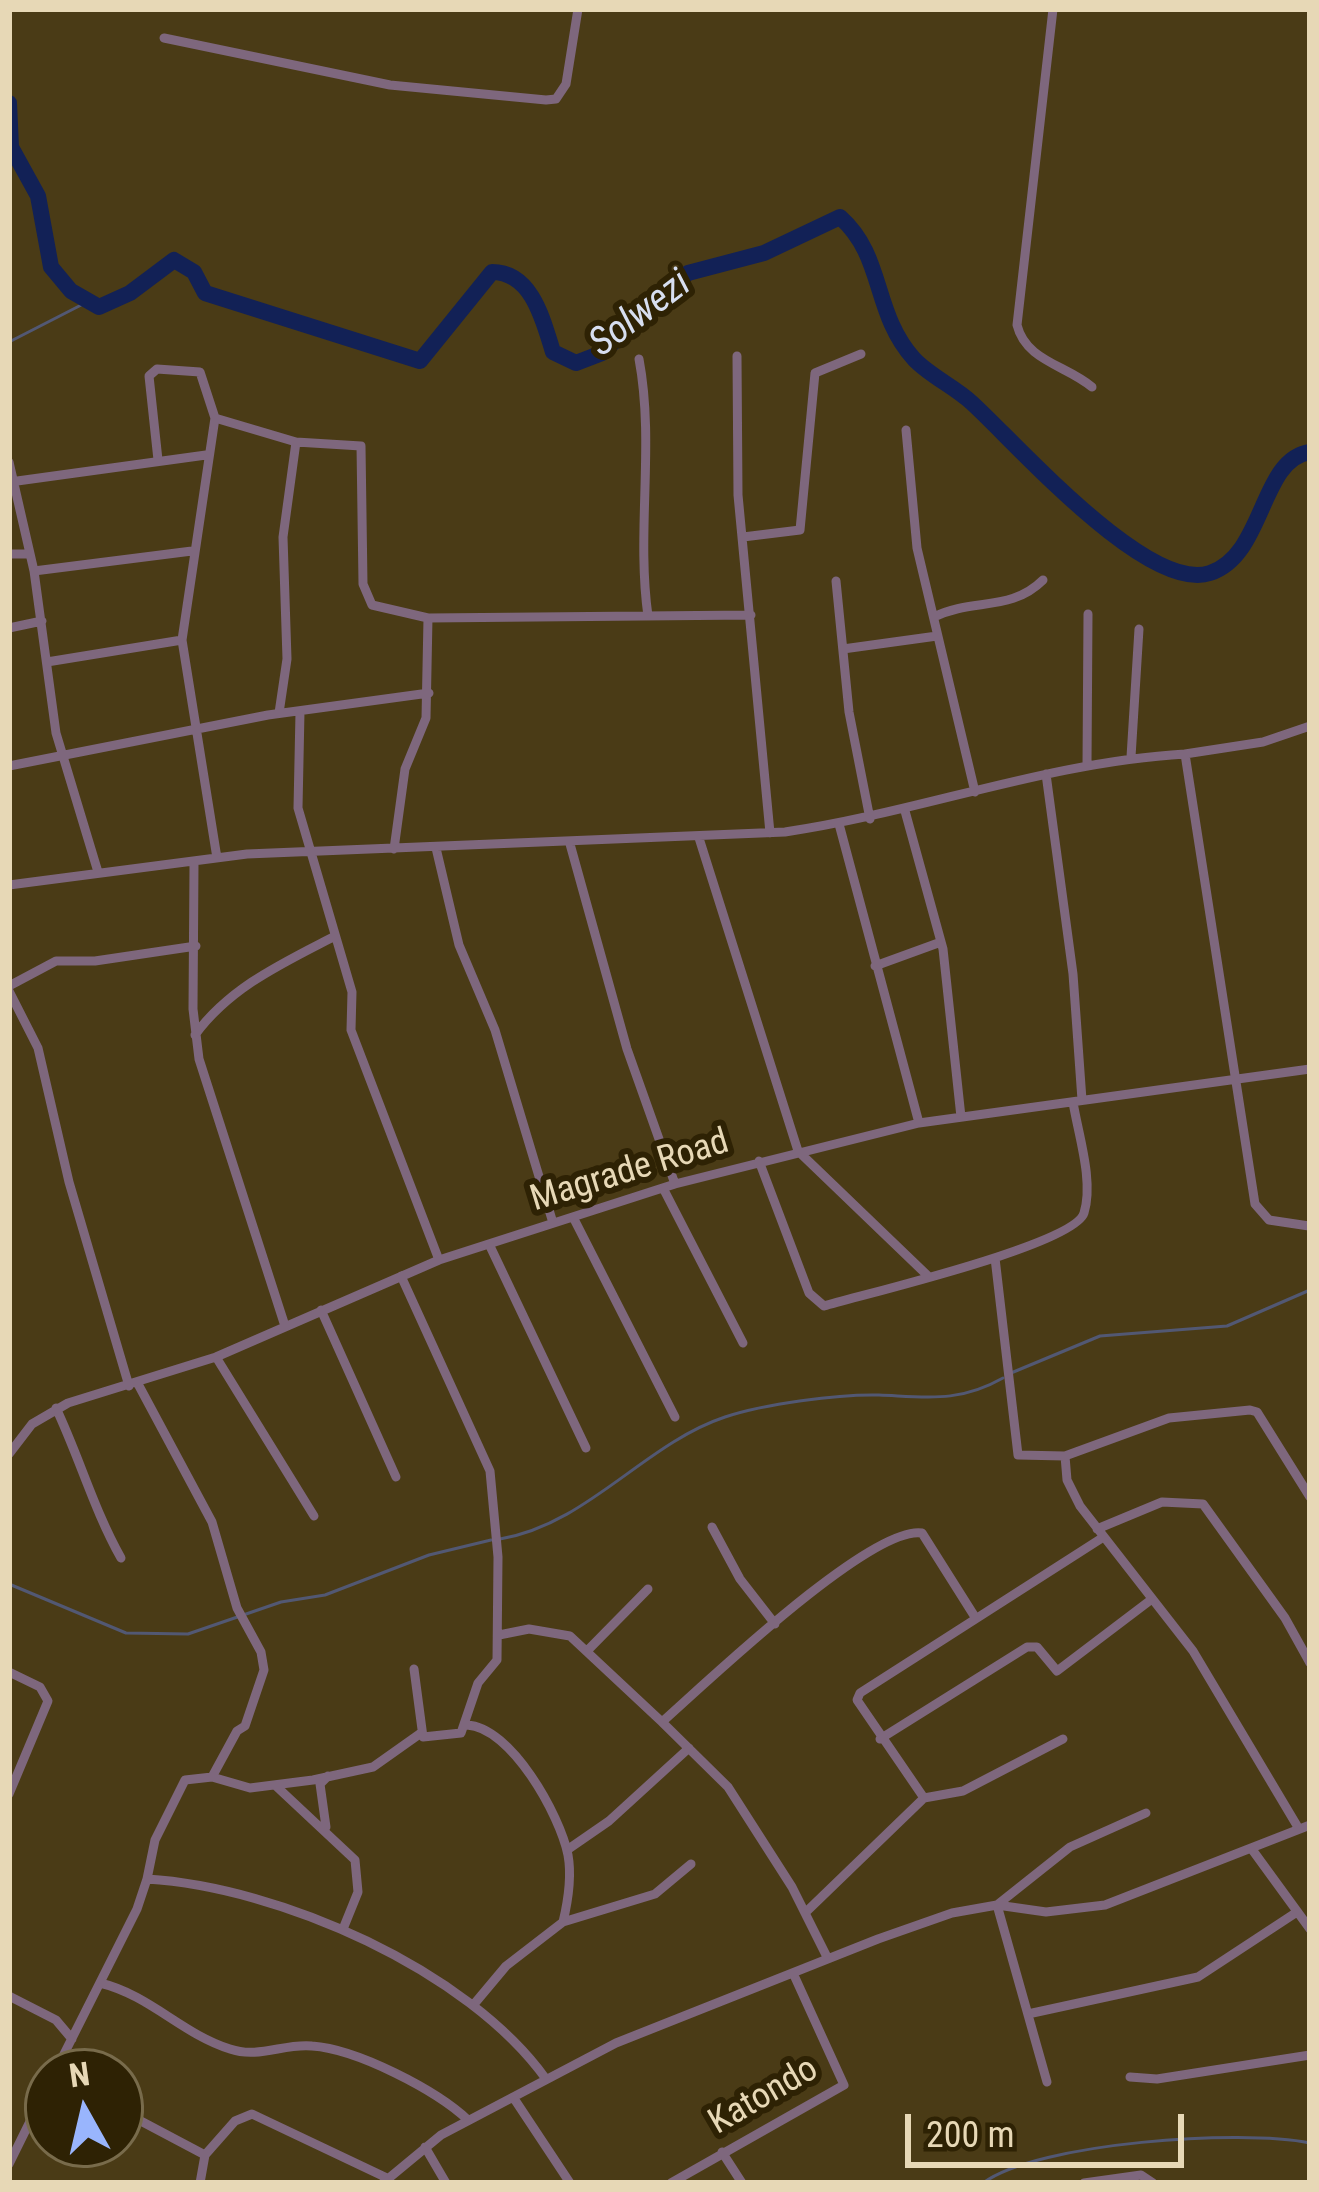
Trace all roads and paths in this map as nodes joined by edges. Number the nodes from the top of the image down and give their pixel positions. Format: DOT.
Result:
graph roads {
  1 [pos="578,9"];
  2 [pos="1054,9"];
  3 [pos="164,38"];
  4 [pos="861,354"];
  5 [pos="737,356"];
  6 [pos="639,359"];
  7 [pos="1092,387"];
  8 [pos="215,418"];
  9 [pos="906,430"];
  10 [pos="296,442"];
  11 [pos="206,454"];
  12 [pos="158,460"];
  13 [pos="9,461"];
  14 [pos="11,482"];
  15 [pos="743,537"];
  16 [pos="192,551"];
  17 [pos="9,554"];
  18 [pos="31,554"];
  19 [pos="34,571"];
  20 [pos="1043,580"];
  21 [pos="836,581"];
  22 [pos="1088,614"];
  23 [pos="751,615"];
  24 [pos="648,616"];
  25 [pos="934,617"];
  26 [pos="428,618"];
  27 [pos="42,621"];
  28 [pos="9,628"];
  29 [pos="1139,629"];
  30 [pos="937,636"];
  31 [pos="182,640"];
  32 [pos="843,649"];
  33 [pos="47,662"];
  34 [pos="429,694"];
  35 [pos="300,712"];
  36 [pos="279,713"];
  37 [pos="1310,726"];
  38 [pos="200,730"];
  39 [pos="1185,754"];
  40 [pos="64,757"];
  41 [pos="1131,757"];
  42 [pos="1087,764"];
  43 [pos="9,766"];
  44 [pos="1046,774"];
  45 [pos="975,792"];
  46 [pos="904,811"];
  47 [pos="870,819"];
  48 [pos="839,824"];
  49 [pos="770,833"];
  50 [pos="698,838"];
  51 [pos="570,844"];
  52 [pos="436,848"];
  53 [pos="394,849"];
  54 [pos="309,851"];
  55 [pos="217,858"];
  56 [pos="194,864"];
  57 [pos="98,872"];
  58 [pos="9,885"];
  59 [pos="334,936"];
  60 [pos="941,942"];
  61 [pos="196,946"];
  62 [pos="875,965"];
  63 [pos="9,989"];
  64 [pos="196,1035"];
  65 [pos="1310,1069"];
  66 [pos="1232,1080"];
  67 [pos="1077,1101"];
  68 [pos="961,1117"];
  69 [pos="919,1123"];
  70 [pos="798,1151"];
  71 [pos="759,1161"];
  72 [pos="669,1186"];
  73 [pos="573,1217"];
  74 [pos="553,1223"];
  75 [pos="1310,1226"];
  76 [pos="489,1244"];
  77 [pos="995,1258"];
  78 [pos="439,1260"];
  79 [pos="401,1276"];
  80 [pos="928,1276"];
  81 [pos="321,1310"];
  82 [pos="285,1326"];
  83 [pos="743,1343"];
  84 [pos="216,1357"];
  85 [pos="133,1385"];
  86 [pos="56,1408"];
  87 [pos="675,1417"];
  88 [pos="586,1448"];
  89 [pos="9,1454"];
  90 [pos="1065,1456"];
  91 [pos="396,1478"];
  92 [pos="1310,1497"];
  93 [pos="314,1516"];
  94 [pos="712,1527"];
  95 [pos="1100,1533"];
  96 [pos="121,1558"];
  97 [pos="648,1589"];
  98 [pos="1152,1599"];
  99 [pos="975,1618"];
  100 [pos="775,1624"];
  101 [pos="499,1636"];
  102 [pos="586,1651"];
  103 [pos="1310,1663"];
  104 [pos="414,1669"];
  105 [pos="9,1672"];
  106 [pos="662,1722"];
  107 [pos="467,1725"];
  108 [pos="421,1733"];
  109 [pos="880,1739"];
  110 [pos="1064,1739"];
  111 [pos="689,1748"];
  112 [pos="328,1776"];
  113 [pos="212,1777"];
  114 [pos="276,1786"];
  115 [pos="9,1794"];
  116 [pos="924,1798"];
  117 [pos="1146,1813"];
  118 [pos="1305,1827"];
  119 [pos="327,1829"];
  120 [pos="1251,1848"];
  121 [pos="567,1850"];
  122 [pos="691,1864"];
  123 [pos="147,1879"];
  124 [pos="998,1905"];
  125 [pos="806,1912"];
  126 [pos="1297,1912"];
  127 [pos="563,1922"];
  128 [pos="343,1929"];
  129 [pos="1310,1929"];
  130 [pos="828,1959"];
  131 [pos="794,1973"];
  132 [pos="100,1983"];
  133 [pos="9,1996"];
  134 [pos="475,2003"];
  135 [pos="1028,2014"];
  136 [pos="50,2016"];
  137 [pos="83,2017"];
  138 [pos="72,2039"];
  139 [pos="67,2048"];
  140 [pos="1310,2055"];
  141 [pos="1130,2077"];
  142 [pos="546,2079"];
  143 [pos="1047,2082"];
  144 [pos="513,2097"];
  145 [pos="468,2120"];
  146 [pos="144,2123"];
  147 [pos="24,2134"];
  148 [pos="425,2147"];
  149 [pos="722,2152"];
  150 [pos="205,2156"];
  151 [pos="9,2164"];
  152 [pos="202,2168"];
  153 [pos="385,2181"];
  154 [pos="200,2183"];
  155 [pos="211,2183"];
  156 [pos="446,2183"];
  157 [pos="570,2183"];
  158 [pos="670,2183"];
  159 [pos="742,2183"];
  160 [pos="1084,2183"];
  161 [pos="1153,2183"];
  1 -- 3 [label="street"];
  2 -- 7 [label="street"];
  4 -- 15 [label="street"];
  5 -- 15 [label="street"];
  6 -- 24 [label="street"];
  8 -- 10 [label="street"];
  8 -- 11 [label="street"];
  8 -- 12 [label="street"];
  9 -- 25 [label="street"];
  10 -- 26 [label="street"];
  10 -- 36 [label="street"];
  11 -- 12 [label="street"];
  11 -- 16 [label="street"];
  12 -- 14 [label="street"];
  13 -- 14 [label="street"];
  14 -- 18 [label="street"];
  15 -- 23 [label="street"];
  16 -- 19 [label="street"];
  16 -- 31 [label="street"];
  17 -- 18 [label="street"];
  18 -- 19 [label="street"];
  19 -- 27 [label="street"];
  20 -- 25 [label="street"];
  21 -- 32 [label="street"];
  22 -- 42 [label="street"];
  23 -- 24 [label="street"];
  23 -- 49 [label="street"];
  24 -- 26 [label="street"];
  25 -- 30 [label="street"];
  26 -- 34 [label="street"];
  27 -- 28 [label="street"];
  27 -- 33 [label="street"];
  29 -- 41 [label="street"];
  30 -- 32 [label="street"];
  30 -- 45 [label="street"];
  31 -- 33 [label="street"];
  31 -- 38 [label="street"];
  32 -- 47 [label="street"];
  33 -- 40 [label="street"];
  34 -- 35 [label="street"];
  34 -- 53 [label="street"];
  35 -- 36 [label="street"];
  35 -- 54 [label="street"];
  36 -- 38 [label="street"];
  37 -- 39 [label="street"];
  38 -- 40 [label="street"];
  38 -- 55 [label="street"];
  39 -- 41 [label="street"];
  39 -- 66 [label="street"];
  40 -- 43 [label="street"];
  40 -- 57 [label="street"];
  41 -- 42 [label="street"];
  42 -- 44 [label="street"];
  44 -- 45 [label="street"];
  44 -- 67 [label="street"];
  45 -- 46 [label="street"];
  46 -- 47 [label="street"];
  46 -- 60 [label="street"];
  47 -- 48 [label="street"];
  48 -- 49 [label="street"];
  48 -- 62 [label="street"];
  49 -- 50 [label="street"];
  50 -- 51 [label="street"];
  50 -- 70 [label="street"];
  51 -- 52 [label="street"];
  51 -- 72 [label="street"];
  52 -- 53 [label="street"];
  52 -- 74 [label="street"];
  53 -- 54 [label="street"];
  54 -- 55 [label="street"];
  54 -- 59 [label="street"];
  55 -- 56 [label="street"];
  56 -- 57 [label="street"];
  56 -- 61 [label="street"];
  57 -- 58 [label="street"];
  59 -- 64 [label="street"];
  59 -- 78 [label="street"];
  60 -- 62 [label="street"];
  60 -- 68 [label="street"];
  61 -- 63 [label="street"];
  61 -- 64 [label="street"];
  62 -- 69 [label="street"];
  63 -- 85 [label="street"];
  64 -- 82 [label="street"];
  65 -- 66 [label="street, Magrade Road"];
  66 -- 67 [label="street, Magrade Road"];
  66 -- 75 [label="street"];
  67 -- 68 [label="street, Magrade Road"];
  67 -- 77 [label="street"];
  68 -- 69 [label="street, Magrade Road"];
  69 -- 70 [label="street, Magrade Road"];
  70 -- 71 [label="street, Magrade Road"];
  70 -- 80 [label="street"];
  71 -- 72 [label="street, Magrade Road"];
  71 -- 80 [label="street"];
  72 -- 73 [label="street, Magrade Road"];
  72 -- 83 [label="street"];
  73 -- 74 [label="street, Magrade Road"];
  73 -- 87 [label="street"];
  74 -- 76 [label="street, Magrade Road"];
  76 -- 78 [label="street, Magrade Road"];
  76 -- 88 [label="street"];
  77 -- 80 [label="street"];
  77 -- 90 [label="street"];
  78 -- 79 [label="street, Magrade Road"];
  79 -- 81 [label="street, Magrade Road"];
  79 -- 101 [label="street"];
  81 -- 82 [label="street, Magrade Road"];
  81 -- 91 [label="street"];
  82 -- 84 [label="street, Magrade Road"];
  84 -- 85 [label="street, Magrade Road"];
  84 -- 93 [label="street"];
  85 -- 86 [label="street, Magrade Road"];
  85 -- 113 [label="street"];
  86 -- 89 [label="street, Magrade Road"];
  86 -- 96 [label="street"];
  90 -- 92 [label="street"];
  90 -- 95 [label="street"];
  94 -- 100 [label="street"];
  95 -- 98 [label="street"];
  95 -- 99 [label="street"];
  95 -- 103 [label="street"];
  97 -- 102 [label="street"];
  98 -- 109 [label="street"];
  98 -- 118 [label="street"];
  99 -- 100 [label="street"];
  99 -- 109 [label="street"];
  100 -- 106 [label="street"];
  101 -- 102 [label="street"];
  101 -- 107 [label="street"];
  102 -- 106 [label="street"];
  104 -- 108 [label="street"];
  105 -- 115 [label="street"];
  106 -- 111 [label="street"];
  107 -- 108 [label="street"];
  107 -- 121 [label="street"];
  108 -- 112 [label="street"];
  109 -- 116 [label="street"];
  110 -- 116 [label="street"];
  111 -- 121 [label="street"];
  111 -- 125 [label="street"];
  112 -- 114 [label="street"];
  112 -- 119 [label="street"];
  113 -- 114 [label="street"];
  113 -- 123 [label="street"];
  114 -- 119 [label="street"];
  116 -- 125 [label="street"];
  117 -- 124 [label="street"];
  118 -- 120 [label="street"];
  119 -- 128 [label="street"];
  120 -- 124 [label="street"];
  120 -- 126 [label="street"];
  121 -- 127 [label="street"];
  122 -- 127 [label="street"];
  123 -- 128 [label="street"];
  123 -- 132 [label="street"];
  124 -- 130 [label="street"];
  124 -- 135 [label="street"];
  125 -- 130 [label="street"];
  126 -- 129 [label="street"];
  126 -- 135 [label="street"];
  127 -- 134 [label="street"];
  128 -- 134 [label="street"];
  130 -- 131 [label="street"];
  131 -- 142 [label="street"];
  131 -- 149 [label="street, Katondo"];
  132 -- 137 [label="street"];
  132 -- 145 [label="street"];
  133 -- 136 [label="street"];
  134 -- 142 [label="street"];
  135 -- 143 [label="street"];
  136 -- 137 [label="street"];
  136 -- 138 [label="street"];
  137 -- 138 [label="street"];
  138 -- 139 [label="street"];
  140 -- 141 [label="street"];
  142 -- 144 [label="street"];
  144 -- 145 [label="street"];
  144 -- 157 [label="street"];
  145 -- 148 [label="street"];
  146 -- 150 [label="street"];
  147 -- 151 [label="street"];
  148 -- 153 [label="street"];
  148 -- 156 [label="street"];
  149 -- 158 [label="street, Katondo"];
  149 -- 159 [label="street"];
  150 -- 152 [label="street"];
  150 -- 153 [label="street"];
  152 -- 154 [label="street"];
  152 -- 155 [label="street"];
  160 -- 161 [label="street"];
}
